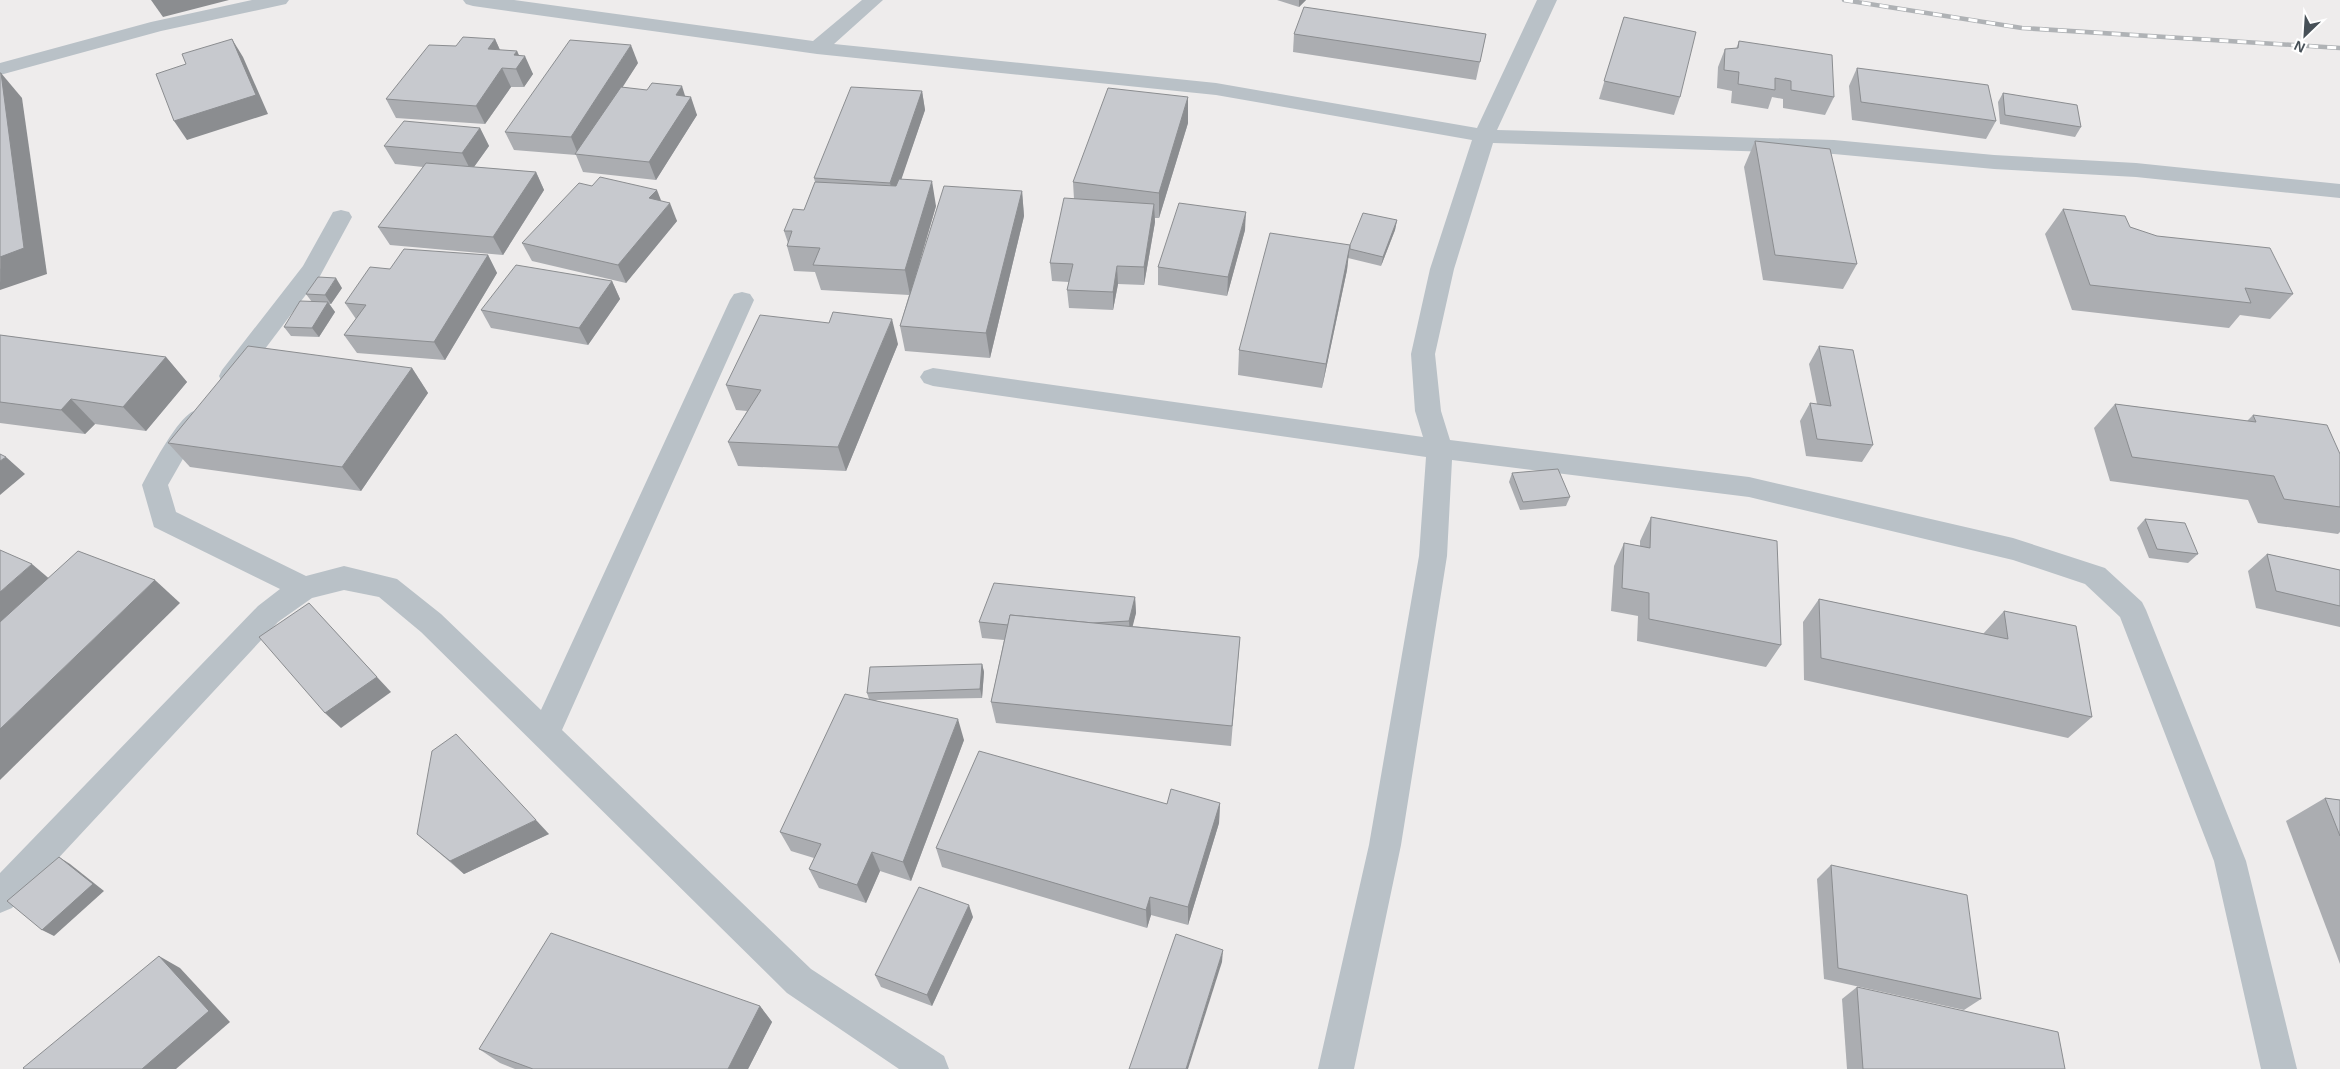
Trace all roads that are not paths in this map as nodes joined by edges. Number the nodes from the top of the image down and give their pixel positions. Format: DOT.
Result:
graph roads {
  1 [pos="280,0"];
  2 [pos="473,0"];
  3 [pos="873,0"];
  4 [pos="1546,0"];
  5 [pos="817,48"];
  6 [pos="0,69"];
  7 [pos="1484,136"];
  8 [pos="2340,191"];
  9 [pos="341,217"];
  10 [pos="742,300"];
  11 [pos="933,378"];
  12 [pos="1440,449"];
  13 [pos="304,588"];
  14 [pos="545,734"];
  15 [pos="0,897"];
  16 [pos="931,1069"];
  17 [pos="1336,1069"];
  18 [pos="2279,1069"];
  1 -- 6 [label="street"];
  2 -- 5 [label="street"];
  3 -- 5 [label="street"];
  4 -- 7 [label="street"];
  5 -- 7 [label="street"];
  7 -- 8 [label="street"];
  7 -- 12 [label="street"];
  9 -- 13 [label="street"];
  10 -- 14 [label="street"];
  11 -- 12 [label="street"];
  12 -- 17 [label="street"];
  12 -- 18 [label="street"];
  13 -- 14 [label="street"];
  13 -- 15 [label="street"];
  14 -- 16 [label="street"];
}
